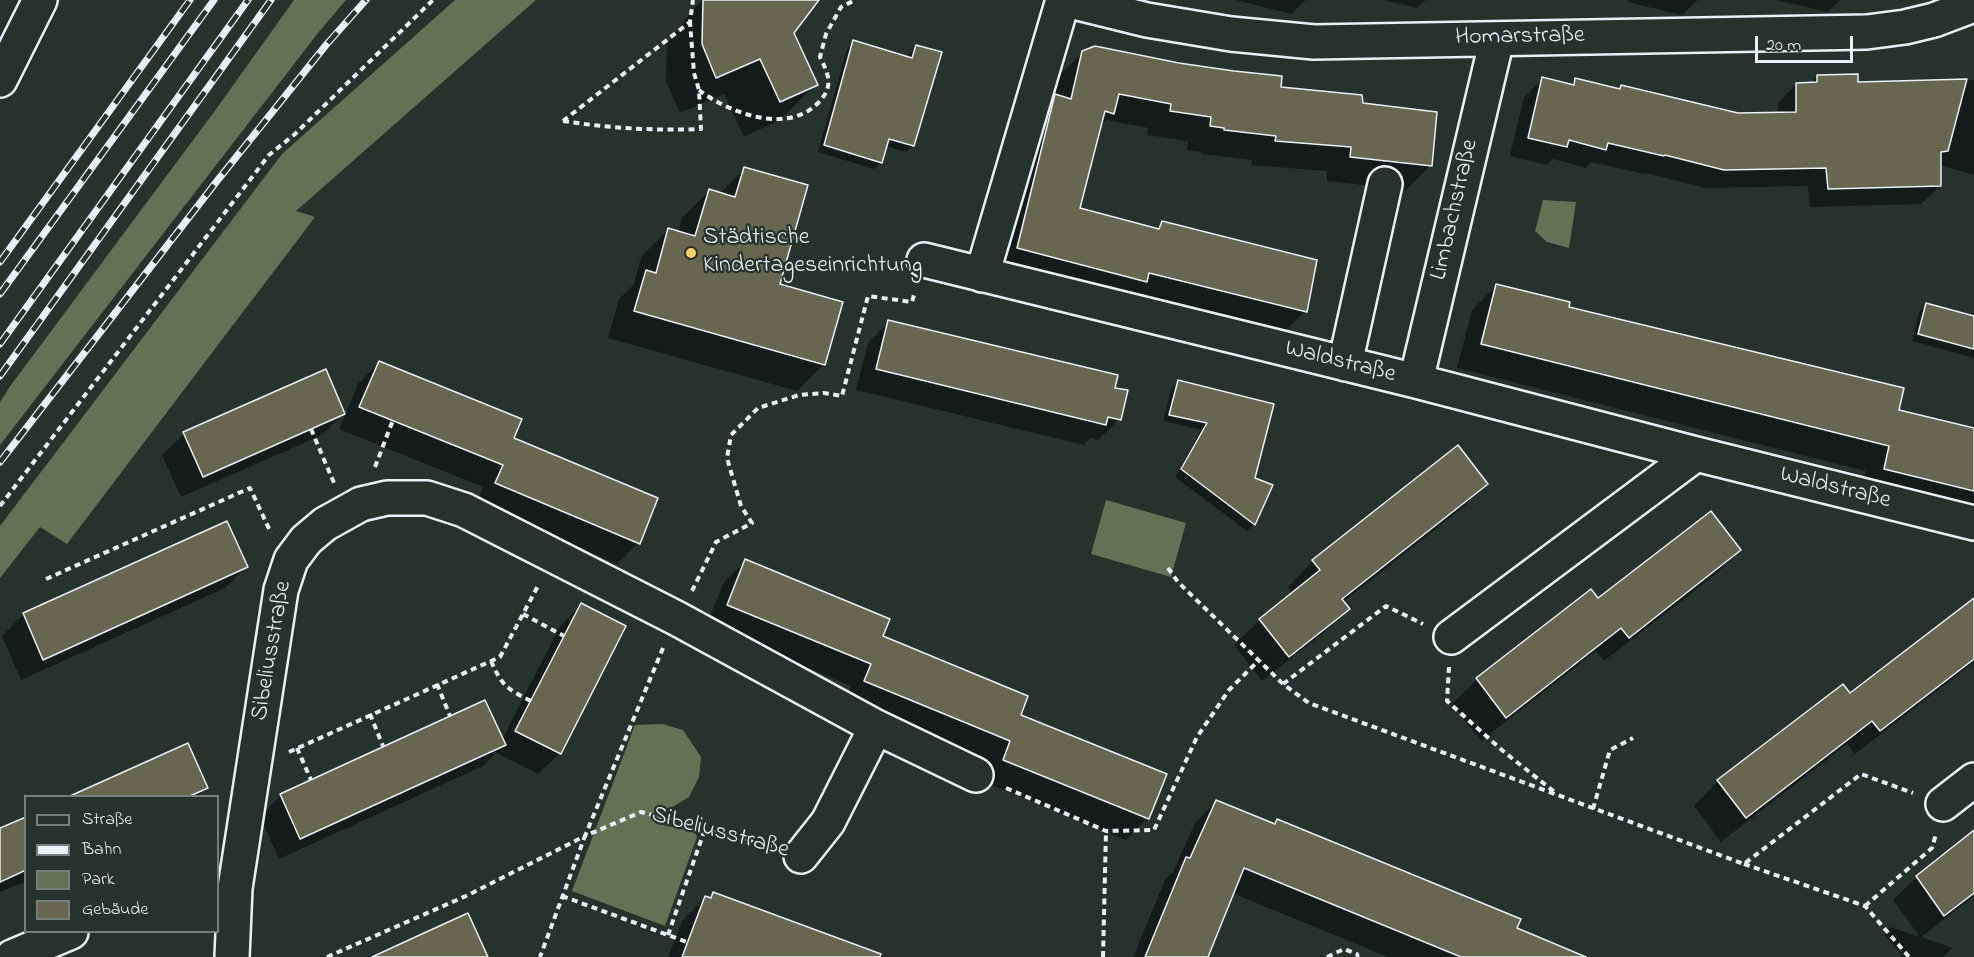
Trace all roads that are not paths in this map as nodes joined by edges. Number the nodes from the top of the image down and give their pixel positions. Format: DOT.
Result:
graph roads {
  1 [pos="40,0"];
  2 [pos="1064,0"];
  3 [pos="1974,5"];
  4 [pos="1497,39"];
  5 [pos="0,80"];
  6 [pos="1385,184"];
  7 [pos="924,260"];
  8 [pos="982,275"];
  9 [pos="1345,364"];
  10 [pos="1416,381"];
  11 [pos="1696,454"];
  12 [pos="1974,523"];
  13 [pos="1451,638"];
  14 [pos="876,727"];
  15 [pos="976,775"];
  16 [pos="1974,780"];
  17 [pos="1943,804"];
  18 [pos="801,856"];
  19 [pos="226,887"];
  20 [pos="69,933"];
  21 [pos="12,957"];
  22 [pos="232,957"];
  1 -- 5 [label="street"];
  2 -- 4 [label="street, Homarstraße"];
  2 -- 8 [label="street"];
  3 -- 4 [label="street, Homarstraße"];
  4 -- 10 [label="street, Limbachstraße"];
  6 -- 9 [label="street"];
  7 -- 8 [label="street, Waldstraße"];
  8 -- 9 [label="street, Waldstraße"];
  9 -- 10 [label="street, Waldstraße"];
  10 -- 11 [label="street, Waldstraße"];
  11 -- 12 [label="street, Waldstraße"];
  11 -- 13 [label="street"];
  14 -- 15 [label="street, Sibeliusstraße"];
  14 -- 18 [label="street, Sibeliusstraße"];
  14 -- 19 [label="street, Sibeliusstraße"];
  16 -- 17 [label="street"];
  19 -- 22 [label="street, Sibeliusstraße"];
  20 -- 21 [label="street"];
}
